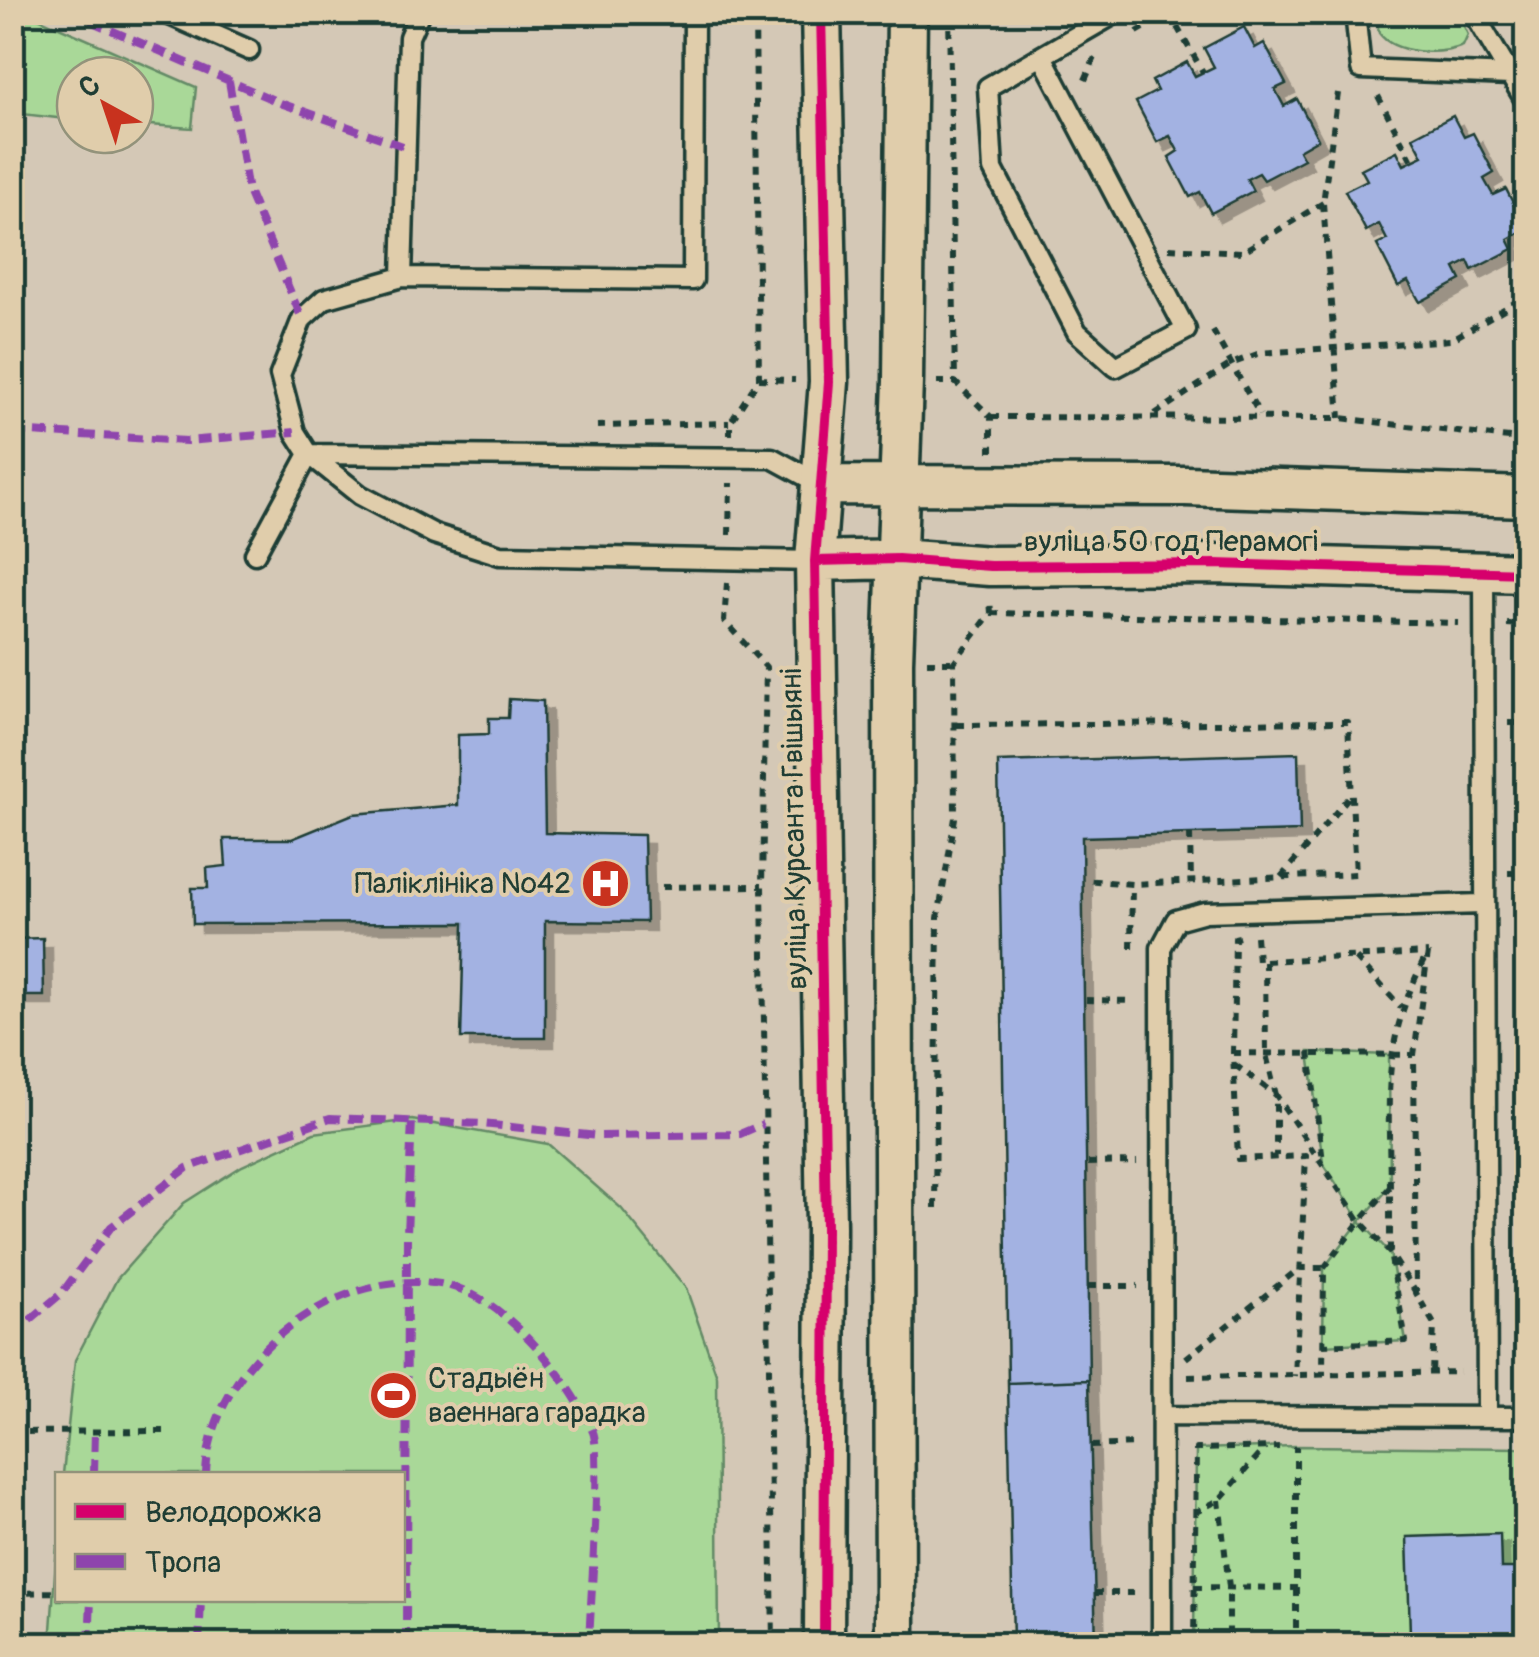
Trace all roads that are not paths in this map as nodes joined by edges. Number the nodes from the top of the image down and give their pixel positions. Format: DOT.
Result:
graph roads {
  1 [pos="163,12"];
  2 [pos="420,12"];
  3 [pos="694,12"];
  4 [pos="822,12"];
  5 [pos="907,12"];
  6 [pos="1118,12"];
  7 [pos="1355,12"];
  8 [pos="1473,12"];
  9 [pos="249,50"];
  10 [pos="1043,58"];
  11 [pos="1510,75"];
  12 [pos="1526,102"];
  13 [pos="402,277"];
  14 [pos="309,454"];
  15 [pos="822,485"];
  16 [pos="898,485"];
  17 [pos="1526,497"];
  18 [pos="255,554"];
  19 [pos="898,559"];
  20 [pos="815,561"];
  21 [pos="1484,571"];
  22 [pos="1526,573"];
  23 [pos="1482,904"];
  24 [pos="1162,1416"];
  25 [pos="1487,1417"];
  26 [pos="1526,1417"];
  27 [pos="824,1644"];
  28 [pos="895,1644"];
  29 [pos="1162,1644"];
  1 -- 9 [label="lane"];
  2 -- 13 [label="lane"];
  3 -- 13 [label="lane"];
  4 -- 15 [label="street, вуліца Курсанта Гвішыяні"];
  5 -- 16 [label="street"];
  6 -- 10 [label="lane"];
  7 -- 11 [label="lane"];
  8 -- 11 [label="lane"];
  10 -- 10 [label="lane"];
  11 -- 12 [label="lane"];
  13 -- 14 [label="lane"];
  14 -- 15 [label="lane, вуліца 50 год Перамогі"];
  14 -- 18 [label="lane"];
  14 -- 20 [label="lane, вуліца 50 год Перамогі"];
  15 -- 16 [label="street, вуліца 50 год Перамогі"];
  15 -- 20 [label="street, вуліца Курсанта Гвішыяні"];
  16 -- 17 [label="street, вуліца 50 год Перамогі"];
  16 -- 19 [label="street"];
  19 -- 20 [label="street, вуліца 50 год Перамогі"];
  19 -- 21 [label="street, вуліца 50 год Перамогі"];
  19 -- 28 [label="street"];
  20 -- 27 [label="street, вуліца Курсанта Гвішыяні"];
  21 -- 22 [label="street, вуліца 50 год Перамогі"];
  21 -- 23 [label="lane"];
  23 -- 24 [label="lane"];
  23 -- 25 [label="lane"];
  24 -- 25 [label="lane"];
  24 -- 29 [label="lane"];
  25 -- 26 [label="lane"];
}
